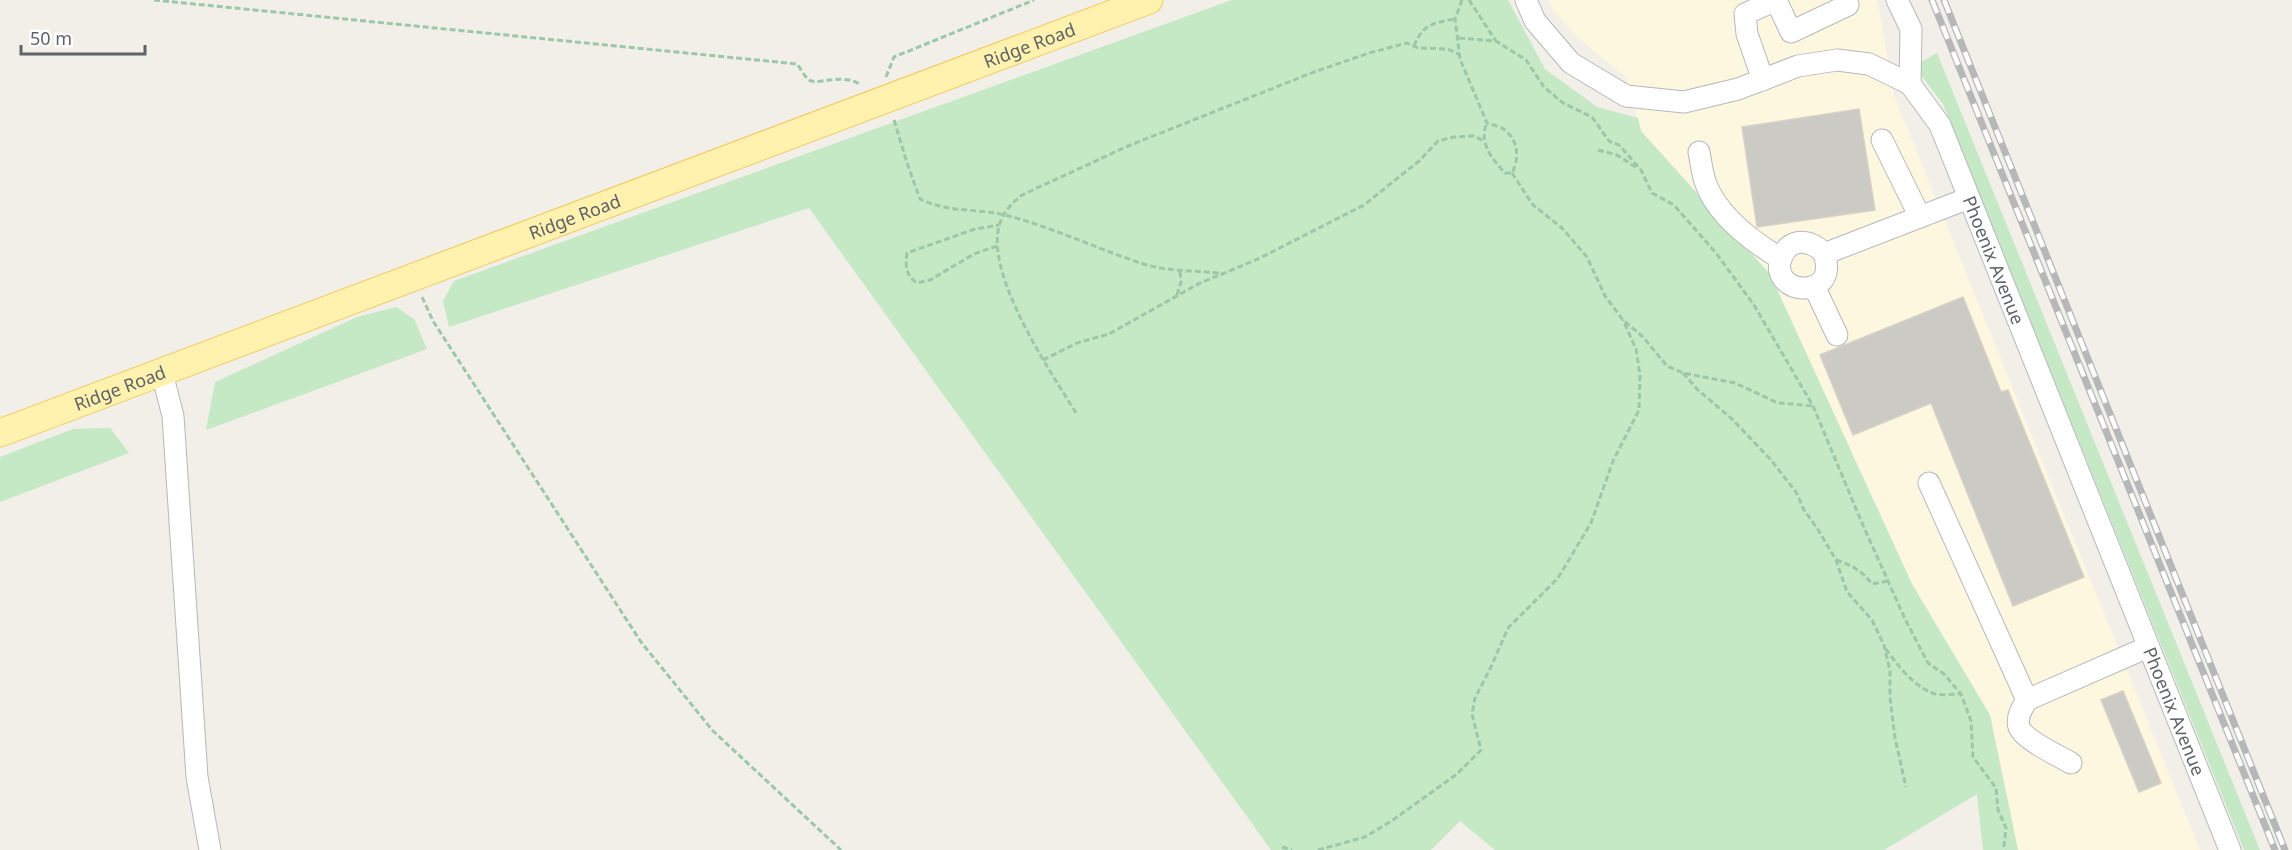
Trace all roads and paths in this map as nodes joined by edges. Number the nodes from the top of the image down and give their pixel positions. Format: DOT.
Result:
graph roads {
  1 [pos="154,0"];
  2 [pos="1034,0"];
  3 [pos="1149,0"];
  4 [pos="1462,0"];
  5 [pos="1469,0"];
  6 [pos="1526,0"];
  7 [pos="1776,0"];
  8 [pos="1846,0"];
  9 [pos="1898,0"];
  10 [pos="1455,19"];
  11 [pos="1458,38"];
  12 [pos="1496,41"];
  13 [pos="1414,46"];
  14 [pos="1460,55"];
  15 [pos="1764,80"];
  16 [pos="1910,84"];
  17 [pos="875,104"];
  18 [pos="1487,123"];
  19 [pos="1882,140"];
  20 [pos="1484,141"];
  21 [pos="1598,150"];
  22 [pos="1699,152"];
  23 [pos="1641,170"];
  24 [pos="1512,173"];
  25 [pos="1969,198"];
  26 [pos="1004,215"];
  27 [pos="1920,217"];
  28 [pos="999,225"];
  29 [pos="998,246"];
  30 [pos="1824,254"];
  31 [pos="1781,259"];
  32 [pos="1180,271"];
  33 [pos="1224,274"];
  34 [pos="413,279"];
  35 [pos="1814,286"];
  36 [pos="1177,296"];
  37 [pos="1623,320"];
  38 [pos="1837,335"];
  39 [pos="1043,360"];
  40 [pos="162,373"];
  41 [pos="1683,373"];
  42 [pos="1813,406"];
  43 [pos="1076,413"];
  44 [pos="0,433"];
  45 [pos="1929,483"];
  46 [pos="1836,561"];
  47 [pos="1888,581"];
  48 [pos="1884,645"];
  49 [pos="2148,647"];
  50 [pos="1961,694"];
  51 [pos="2027,700"];
  52 [pos="2071,763"];
  53 [pos="1906,787"];
  54 [pos="1282,847"];
  55 [pos="210,850"];
  56 [pos="841,850"];
  57 [pos="1292,850"];
  58 [pos="1318,850"];
  59 [pos="2006,850"];
  60 [pos="2230,850"];
  1 -- 17 [label="path"];
  2 -- 17 [label="path"];
  3 -- 17 [label="main road, Ridge Road"];
  4 -- 10 [label="path"];
  5 -- 12 [label="path"];
  6 -- 15 [label="lane, Phoenix Avenue"];
  7 -- 8 [label="lane"];
  7 -- 15 [label="lane"];
  9 -- 16 [label="lane"];
  10 -- 11 [label="path"];
  10 -- 13 [label="path"];
  11 -- 12 [label="path"];
  11 -- 14 [label="path"];
  12 -- 23 [label="path"];
  13 -- 14 [label="path"];
  13 -- 26 [label="path"];
  14 -- 18 [label="path"];
  15 -- 16 [label="lane, Phoenix Avenue"];
  16 -- 25 [label="lane, Phoenix Avenue"];
  17 -- 26 [label="path"];
  17 -- 34 [label="main road, Ridge Road"];
  18 -- 20 [label="path"];
  18 -- 24 [label="path"];
  19 -- 27 [label="lane"];
  20 -- 24 [label="path"];
  20 -- 33 [label="path"];
  21 -- 23 [label="path"];
  22 -- 31 [label="lane"];
  23 -- 42 [label="path"];
  24 -- 37 [label="path"];
  25 -- 27 [label="lane"];
  25 -- 49 [label="lane, Phoenix Avenue"];
  26 -- 28 [label="path"];
  26 -- 32 [label="path"];
  27 -- 30 [label="lane"];
  28 -- 29 [label="path"];
  28 -- 29 [label="path"];
  29 -- 39 [label="path"];
  30 -- 31 [label="lane"];
  30 -- 35 [label="lane"];
  31 -- 35 [label="lane"];
  32 -- 33 [label="path"];
  32 -- 36 [label="path"];
  33 -- 36 [label="path"];
  34 -- 40 [label="main road, Ridge Road"];
  34 -- 56 [label="path"];
  35 -- 38 [label="lane"];
  36 -- 39 [label="path"];
  37 -- 41 [label="path"];
  37 -- 58 [label="path"];
  39 -- 43 [label="path"];
  40 -- 44 [label="main road, Ridge Road"];
  40 -- 55 [label="lane"];
  41 -- 42 [label="path"];
  41 -- 46 [label="path"];
  42 -- 47 [label="path"];
  45 -- 51 [label="lane"];
  46 -- 47 [label="path"];
  46 -- 48 [label="path"];
  47 -- 50 [label="path"];
  48 -- 50 [label="path"];
  48 -- 53 [label="path"];
  49 -- 51 [label="lane"];
  49 -- 60 [label="lane, Phoenix Avenue"];
  50 -- 59 [label="path"];
  51 -- 52 [label="lane"];
  54 -- 57 [label="path"];
}
